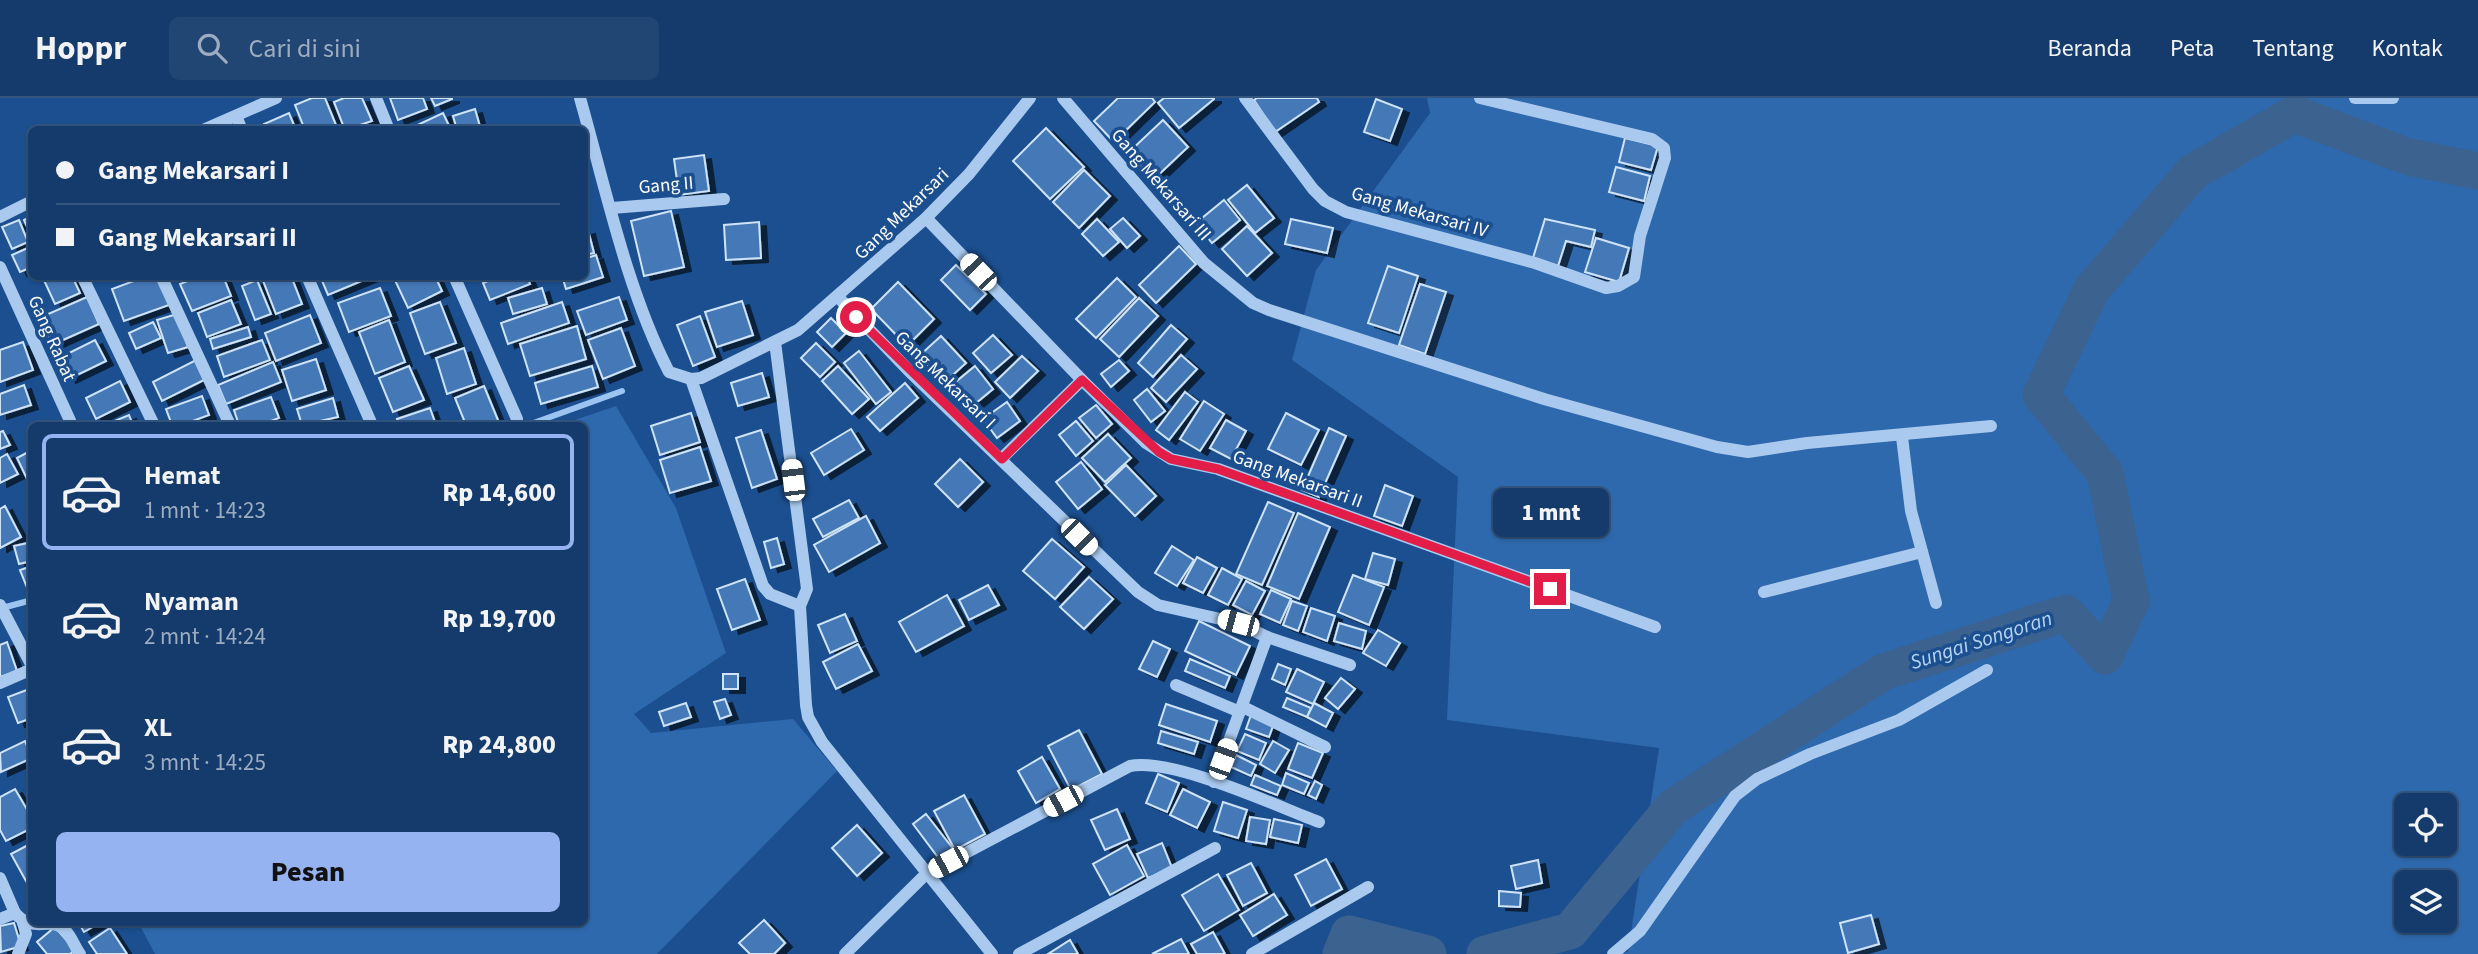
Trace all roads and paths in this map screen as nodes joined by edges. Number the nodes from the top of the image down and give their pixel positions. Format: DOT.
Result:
graph roads {
  1 [pos="276,98"];
  2 [pos="376,98"];
  3 [pos="580,98"];
  4 [pos="1030,98"];
  5 [pos="1063,98"];
  6 [pos="1245,98"];
  7 [pos="1480,98"];
  8 [pos="2355,98"];
  9 [pos="2393,98"];
  10 [pos="236,116"];
  11 [pos="212,126"];
  12 [pos="240,126"];
  13 [pos="387,126"];
  14 [pos="724,199"];
  15 [pos="28,203"];
  16 [pos="612,208"];
  17 [pos="0,216"];
  18 [pos="926,218"];
  19 [pos="0,267"];
  20 [pos="84,280"];
  21 [pos="163,280"];
  22 [pos="309,280"];
  23 [pos="456,280"];
  24 [pos="838,298"];
  25 [pos="779,341"];
  26 [pos="691,379"];
  27 [pos="1082,380"];
  28 [pos="517,419"];
  29 [pos="71,422"];
  30 [pos="153,422"];
  31 [pos="229,422"];
  32 [pos="371,422"];
  33 [pos="1991,426"];
  34 [pos="1902,437"];
  35 [pos="1002,459"];
  36 [pos="1922,552"];
  37 [pos="1764,592"];
  38 [pos="1937,603"];
  39 [pos="0,605"];
  40 [pos="800,606"];
  41 [pos="1654,627"];
  42 [pos="1267,637"];
  43 [pos="28,659"];
  44 [pos="1350,665"];
  45 [pos="28,669"];
  46 [pos="1987,670"];
  47 [pos="0,683"];
  48 [pos="1176,685"];
  49 [pos="1242,709"];
  50 [pos="1325,747"];
  51 [pos="1214,782"];
  52 [pos="1318,822"];
  53 [pos="1215,848"];
  54 [pos="926,874"];
  55 [pos="0,878"];
  56 [pos="1368,887"];
  57 [pos="19,918"];
  58 [pos="0,919"];
  59 [pos="28,924"];
  60 [pos="56,926"];
  61 [pos="18,954"];
  62 [pos="80,954"];
  63 [pos="845,954"];
  64 [pos="992,954"];
  65 [pos="1020,954"];
  66 [pos="1252,954"];
  67 [pos="1613,954"];
  1 -- 10 [label="street"];
  2 -- 13 [label="street"];
  3 -- 16 [label="street"];
  4 -- 18 [label="street, Gang Mekarsari"];
  5 -- 34 [label="street, Gang Mekarsari III"];
  6 -- 7 [label="street, Gang Mekarsari IV"];
  8 -- 9 [label="street"];
  10 -- 11 [label="street"];
  10 -- 12 [label="street"];
  14 -- 16 [label="street, Gang II"];
  15 -- 17 [label="street"];
  16 -- 26 [label="street"];
  18 -- 24 [label="street, Gang Mekarsari"];
  18 -- 27 [label="street, Gang Mekarsari II"];
  19 -- 29 [label="street, Gang Rabat"];
  20 -- 30 [label="street"];
  21 -- 31 [label="street"];
  22 -- 32 [label="street"];
  23 -- 28 [label="street"];
  24 -- 25 [label="street, Gang Mekarsari"];
  24 -- 35 [label="street, Gang Mekarsari I"];
  25 -- 26 [label="street, Gang Mekarsari"];
  25 -- 40 [label="street"];
  26 -- 40 [label="street"];
  27 -- 35 [label="street"];
  27 -- 41 [label="street, Gang Mekarsari II"];
  33 -- 34 [label="street, Gang Mekarsari III"];
  34 -- 36 [label="street"];
  35 -- 42 [label="street, Gang Mekarsari I"];
  36 -- 37 [label="street"];
  36 -- 38 [label="street"];
  39 -- 43 [label="street"];
  40 -- 54 [label="street"];
  42 -- 44 [label="street, Gang Mekarsari I"];
  42 -- 49 [label="street"];
  45 -- 47 [label="street"];
  46 -- 67 [label="street"];
  48 -- 49 [label="street"];
  49 -- 50 [label="street"];
  49 -- 51 [label="street"];
  51 -- 52 [label="street"];
  51 -- 54 [label="street"];
  53 -- 65 [label="street"];
  54 -- 63 [label="street"];
  54 -- 64 [label="street"];
  55 -- 57 [label="street"];
  56 -- 66 [label="street"];
  57 -- 58 [label="street"];
  57 -- 59 [label="street"];
  57 -- 61 [label="street"];
  60 -- 62 [label="street"];
}
